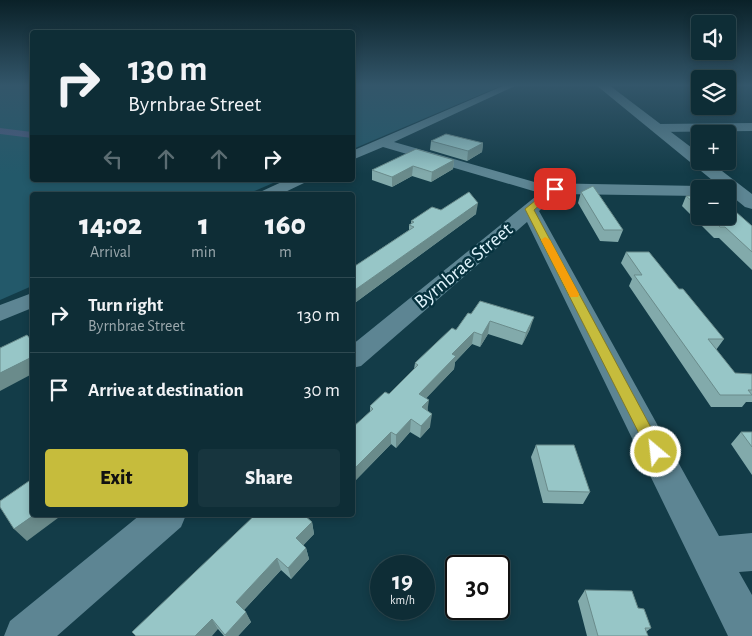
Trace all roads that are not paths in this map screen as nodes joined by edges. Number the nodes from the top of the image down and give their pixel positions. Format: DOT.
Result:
graph roads {
  1 [pos="445,115"];
  2 [pos="641,115"];
  3 [pos="752,127"];
  4 [pos="658,128"];
  5 [pos="382,143"];
  6 [pos="355,155"];
  7 [pos="719,180"];
  8 [pos="295,182"];
  9 [pos="555,189"];
  10 [pos="691,191"];
  11 [pos="273,192"];
  12 [pos="736,193"];
  13 [pos="752,203"];
  14 [pos="530,209"];
  15 [pos="30,301"];
  16 [pos="0,314"];
  17 [pos="355,356"];
  18 [pos="166,517"];
  19 [pos="752,552"];
  20 [pos="711,556"];
  21 [pos="25,636"];
  22 [pos="751,636"];
  1 -- 5 [label="street"];
  2 -- 4 [label="main road"];
  3 -- 4 [label="street"];
  4 -- 7 [label="main road"];
  5 -- 6 [label="street"];
  5 -- 9 [label="street"];
  8 -- 11 [label="street"];
  9 -- 10 [label="street"];
  9 -- 14 [label="street, Byrnbrae Street"];
  12 -- 13 [label="main road"];
  14 -- 17 [label="street, Byrnbrae Street"];
  14 -- 20 [label="street"];
  15 -- 16 [label="street"];
  18 -- 21 [label="street"];
  19 -- 20 [label="street"];
  20 -- 22 [label="street"];
}
